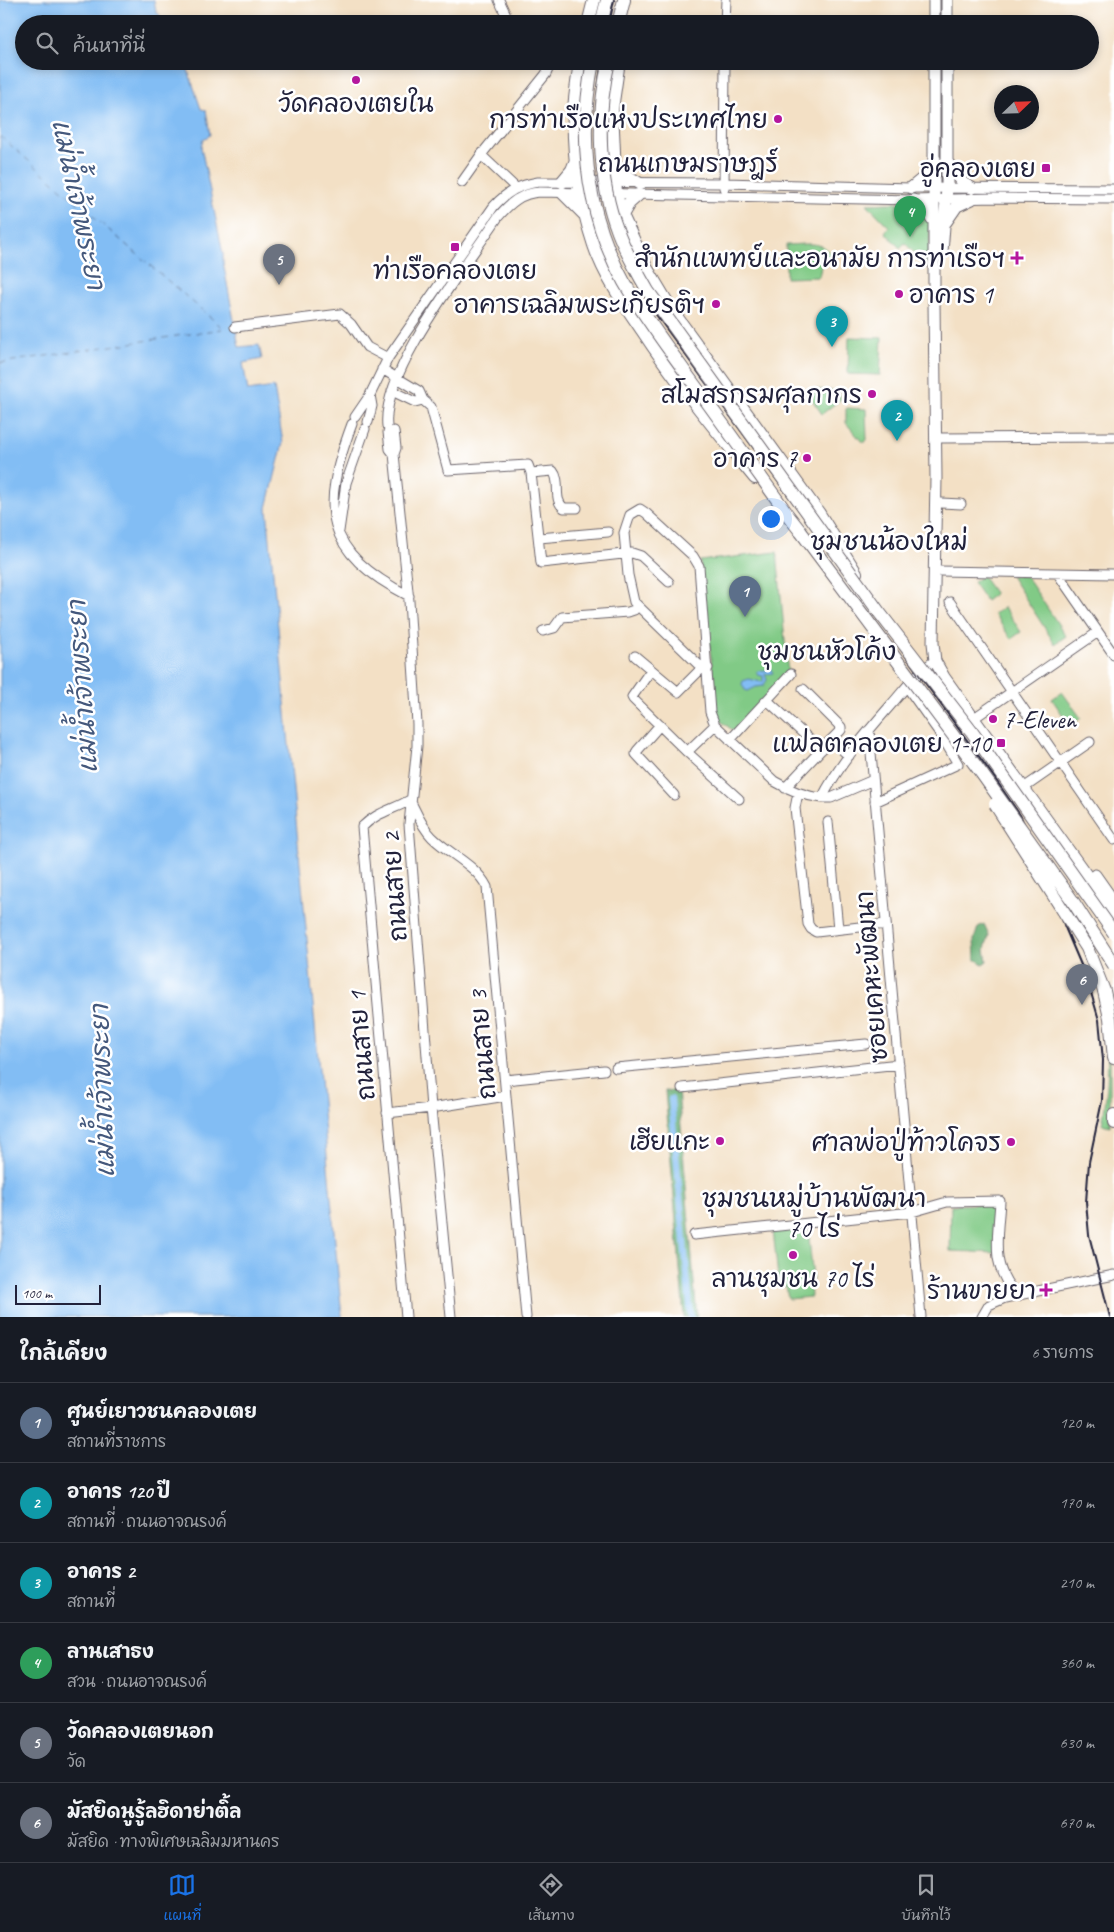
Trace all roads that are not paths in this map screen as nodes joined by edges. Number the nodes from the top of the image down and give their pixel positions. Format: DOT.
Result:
graph roads {
  1 [pos="499,0"];
  2 [pos="594,0"];
  3 [pos="607,0"];
  4 [pos="624,0"];
  5 [pos="633,0"];
  6 [pos="726,0"];
  7 [pos="934,0"];
  8 [pos="947,0"];
  9 [pos="506,15"];
  10 [pos="590,15"];
  11 [pos="603,15"];
  12 [pos="620,15"];
  13 [pos="629,15"];
  14 [pos="726,15"];
  15 [pos="934,15"];
  16 [pos="947,15"];
  17 [pos="548,70"];
  18 [pos="579,70"];
  19 [pos="592,70"];
  20 [pos="608,70"];
  21 [pos="617,70"];
  22 [pos="726,70"];
  23 [pos="934,70"];
  24 [pos="947,70"];
  25 [pos="480,156"];
  26 [pos="936,158"];
  27 [pos="576,160"];
  28 [pos="613,160"];
  29 [pos="948,163"];
  30 [pos="462,182"];
  31 [pos="725,183"];
  32 [pos="562,187"];
  33 [pos="516,188"];
  34 [pos="580,188"];
  35 [pos="615,188"];
  36 [pos="911,188"];
  37 [pos="639,189"];
  38 [pos="1078,189"];
  39 [pos="1114,189"];
  40 [pos="972,193"];
  41 [pos="941,194"];
  42 [pos="723,197"];
  43 [pos="1078,199"];
  44 [pos="1114,199"];
  45 [pos="913,200"];
  46 [pos="622,215"];
  47 [pos="586,216"];
  48 [pos="940,224"];
  49 [pos="235,326"];
  50 [pos="388,358"];
  51 [pos="382,369"];
  52 [pos="397,378"];
  53 [pos="392,391"];
  54 [pos="371,394"];
  55 [pos="423,400"];
  56 [pos="391,428"];
  57 [pos="1114,437"];
  58 [pos="940,438"];
  59 [pos="531,473"];
  60 [pos="941,503"];
  61 [pos="961,504"];
  62 [pos="576,508"];
  63 [pos="786,512"];
  64 [pos="608,532"];
  65 [pos="339,534"];
  66 [pos="539,538"];
  67 [pos="625,554"];
  68 [pos="939,571"];
  69 [pos="1058,574"];
  70 [pos="1114,574"];
  71 [pos="669,582"];
  72 [pos="409,596"];
  73 [pos="950,602"];
  74 [pos="638,607"];
  75 [pos="879,612"];
  76 [pos="543,631"];
  77 [pos="1098,632"];
  78 [pos="1114,655"];
  79 [pos="635,656"];
  80 [pos="937,659"];
  81 [pos="705,668"];
  82 [pos="651,670"];
  83 [pos="790,674"];
  84 [pos="907,687"];
  85 [pos="802,689"];
  86 [pos="1012,691"];
  87 [pos="767,700"];
  88 [pos="977,716"];
  89 [pos="715,725"];
  90 [pos="660,726"];
  91 [pos="869,730"];
  92 [pos="730,740"];
  93 [pos="831,740"];
  94 [pos="1090,742"];
  95 [pos="821,750"];
  96 [pos="687,752"];
  97 [pos="849,756"];
  98 [pos="1061,762"];
  99 [pos="982,774"];
  100 [pos="873,780"];
  101 [pos="1026,787"];
  102 [pos="785,788"];
  103 [pos="798,793"];
  104 [pos="674,795"];
  105 [pos="822,798"];
  106 [pos="739,799"];
  107 [pos="410,800"];
  108 [pos="875,802"];
  109 [pos="828,822"];
  110 [pos="1114,840"];
  111 [pos="1114,902"];
  112 [pos="1114,919"];
  113 [pos="886,924"];
  114 [pos="838,929"];
  115 [pos="1114,933"];
  116 [pos="1114,965"];
  117 [pos="866,1044"];
  118 [pos="1114,1058"];
  119 [pos="899,1064"];
  120 [pos="616,1068"];
  121 [pos="604,1070"];
  122 [pos="505,1080"];
  123 [pos="682,1088"];
  124 [pos="506,1096"];
  125 [pos="431,1108"];
  126 [pos="387,1113"];
  127 [pos="1114,1115"];
  128 [pos="1114,1123"];
  129 [pos="912,1212"];
  130 [pos="694,1235"];
  131 [pos="1114,1276"];
  132 [pos="1018,1296"];
  133 [pos="406,1317"];
  134 [pos="451,1317"];
  135 [pos="526,1317"];
  136 [pos="921,1317"];
  137 [pos="982,1317"];
  1 -- 9 [label="street"];
  2 -- 10 [label="highway"];
  3 -- 11 [label="highway"];
  4 -- 12 [label="highway"];
  5 -- 13 [label="highway"];
  6 -- 14 [label="street"];
  7 -- 15 [label="main road"];
  8 -- 16 [label="main road"];
  17 -- 25 [label="street"];
  18 -- 27 [label="highway"];
  19 -- 63 [label="highway, bridge"];
  20 -- 75 [label="highway, bridge"];
  21 -- 28 [label="highway"];
  22 -- 31 [label="street"];
  23 -- 26 [label="main road"];
  24 -- 29 [label="main road"];
  25 -- 30 [label="street"];
  25 -- 33 [label="street"];
  26 -- 36 [label="main road"];
  26 -- 41 [label="main road"];
  27 -- 32 [label="highway"];
  27 -- 34 [label="highway"];
  28 -- 35 [label="highway"];
  28 -- 37 [label="highway"];
  29 -- 40 [label="main road"];
  29 -- 41 [label="main road"];
  31 -- 36 [label="street, ถนนเกษมราษฎร์"];
  31 -- 37 [label="street, ถนนเกษมราษฎร์"];
  31 -- 42 [label="street"];
  32 -- 33 [label="street, ถนนเกษมราษฎร์"];
  32 -- 34 [label="street, ถนนเกษมราษฎร์"];
  32 -- 47 [label="highway"];
  32 -- 52 [label="street, ถนนเกษมราษฎร์"];
  33 -- 50 [label="street, ถนนเกษมราษฎร์"];
  34 -- 35 [label="street, ถนนเกษมราษฎร์"];
  34 -- 47 [label="highway"];
  35 -- 37 [label="street, ถนนเกษมราษฎร์"];
  35 -- 46 [label="highway"];
  36 -- 41 [label="street, ถนนเกษมราษฎร์"];
  37 -- 42 [label="street, ถนนเกษมราษฎร์"];
  37 -- 46 [label="highway"];
  38 -- 39 [label="street, ถนนเกษมราษฎร์"];
  38 -- 40 [label="street, ถนนเกษมราษฎร์"];
  38 -- 43 [label="street"];
  40 -- 41 [label="street, ถนนเกษมราษฎร์"];
  40 -- 43 [label="street, ถนนเกษมราษฎร์"];
  40 -- 48 [label="main road"];
  41 -- 45 [label="street, ถนนเกษมราษฎร์"];
  41 -- 48 [label="main road"];
  42 -- 45 [label="street, ถนนเกษมราษฎร์"];
  43 -- 44 [label="street, ถนนเกษมราษฎร์"];
  45 -- 48 [label="main road"];
  46 -- 75 [label="highway, bridge"];
  47 -- 63 [label="highway, bridge"];
  48 -- 58 [label="main road"];
  48 -- 80 [label="main road"];
  49 -- 50 [label="street"];
  50 -- 51 [label="street, ถนนเกษมราษฎร์"];
  51 -- 52 [label="street"];
  51 -- 54 [label="street, ถนนเกษมราษฎร์"];
  52 -- 53 [label="street, ถนนเกษมราษฎร์"];
  52 -- 55 [label="street"];
  53 -- 55 [label="street"];
  53 -- 56 [label="street, ถนนเกษมราษฎร์"];
  54 -- 65 [label="street"];
  54 -- 65 [label="street"];
  55 -- 59 [label="street"];
  56 -- 72 [label="street, ถนนสาย 2"];
  57 -- 58 [label="street"];
  58 -- 60 [label="main road"];
  59 -- 62 [label="street"];
  59 -- 66 [label="street"];
  60 -- 61 [label="street"];
  60 -- 68 [label="main road"];
  63 -- 99 [label="highway, bridge"];
  64 -- 66 [label="street"];
  65 -- 72 [label="street"];
  66 -- 67 [label="street"];
  67 -- 71 [label="street"];
  67 -- 74 [label="street"];
  67 -- 81 [label="street"];
  68 -- 69 [label="street"];
  68 -- 80 [label="main road"];
  69 -- 70 [label="street"];
  69 -- 77 [label="street"];
  72 -- 107 [label="street, ถนนสาย 2"];
  73 -- 86 [label="street"];
  74 -- 76 [label="street"];
  74 -- 81 [label="street"];
  75 -- 115 [label="highway, bridge"];
  77 -- 78 [label="street"];
  77 -- 86 [label="street"];
  79 -- 82 [label="street"];
  80 -- 84 [label="street"];
  80 -- 88 [label="main road"];
  80 -- 101 [label="main road"];
  81 -- 82 [label="street"];
  81 -- 89 [label="street"];
  82 -- 90 [label="street"];
  83 -- 87 [label="street"];
  84 -- 91 [label="street"];
  84 -- 108 [label="street"];
  85 -- 93 [label="street"];
  86 -- 88 [label="street"];
  86 -- 98 [label="street"];
  87 -- 92 [label="street"];
  87 -- 95 [label="street"];
  88 -- 101 [label="main road"];
  89 -- 92 [label="street"];
  89 -- 96 [label="street"];
  90 -- 96 [label="street"];
  90 -- 104 [label="street"];
  91 -- 97 [label="street"];
  91 -- 100 [label="street, ซอยเคหะพัฒนา"];
  92 -- 102 [label="street"];
  93 -- 95 [label="street"];
  93 -- 97 [label="street"];
  94 -- 98 [label="street"];
  95 -- 102 [label="street"];
  96 -- 106 [label="street"];
  97 -- 105 [label="street"];
  98 -- 101 [label="street"];
  98 -- 110 [label="street"];
  99 -- 116 [label="highway, bridge"];
  99 -- 118 [label="highway, bridge"];
  100 -- 105 [label="street"];
  100 -- 108 [label="street, ซอยเคหะพัฒนา"];
  101 -- 111 [label="main road"];
  101 -- 112 [label="main road"];
  102 -- 103 [label="street"];
  103 -- 105 [label="street"];
  103 -- 114 [label="street"];
  107 -- 122 [label="street, ถนนสาย 3"];
  107 -- 125 [label="street, ถนนสาย 2"];
  107 -- 126 [label="street, ถนนสาย 1"];
  108 -- 113 [label="street, ซอยเคหะพัฒนา"];
  109 -- 114 [label="street"];
  113 -- 114 [label="street"];
  113 -- 119 [label="street, ซอยเคหะพัฒนา"];
  117 -- 120 [label="street"];
  119 -- 123 [label="street"];
  119 -- 129 [label="street, ซอยเคหะพัฒนา"];
  121 -- 122 [label="street"];
  122 -- 124 [label="street, ถนนสาย 3"];
  124 -- 125 [label="street"];
  124 -- 135 [label="street, ถนนสาย 3"];
  125 -- 126 [label="street"];
  125 -- 134 [label="street, ถนนสาย 2"];
  126 -- 133 [label="street, ถนนสาย 1"];
  127 -- 128 [label="highway"];
  129 -- 130 [label="street"];
  129 -- 132 [label="street"];
  129 -- 136 [label="street, ซอยเคหะพัฒนา"];
  131 -- 132 [label="street"];
  132 -- 137 [label="street"];
}
